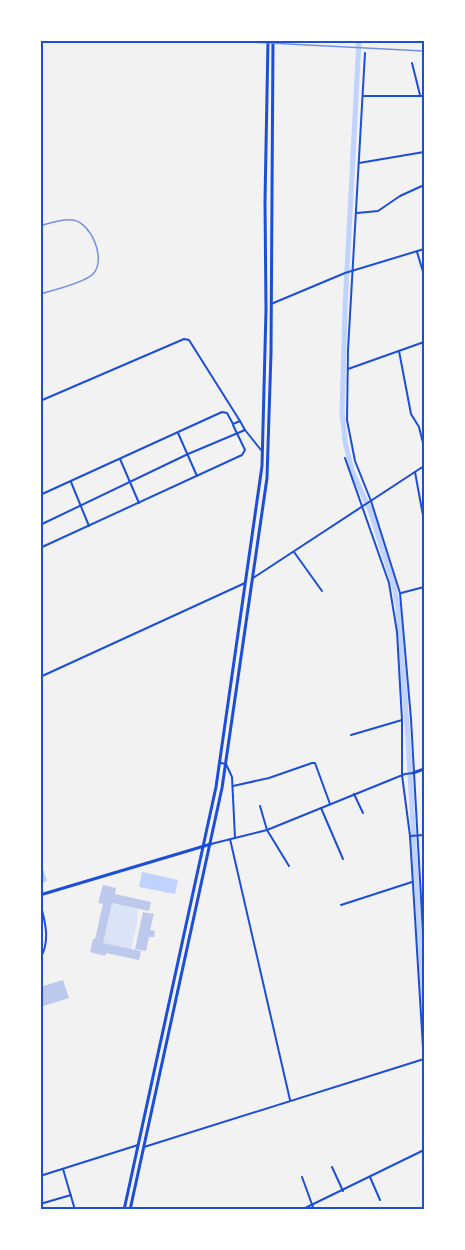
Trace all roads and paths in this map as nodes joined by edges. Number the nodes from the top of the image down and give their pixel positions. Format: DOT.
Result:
graph roads {
  1 [pos="268,40"];
  2 [pos="273,40"];
  3 [pos="365,53"];
  4 [pos="412,63"];
  5 [pos="363,96"];
  6 [pos="422,96"];
  7 [pos="424,152"];
  8 [pos="359,163"];
  9 [pos="424,185"];
  10 [pos="357,213"];
  11 [pos="424,249"];
  12 [pos="417,252"];
  13 [pos="353,272"];
  14 [pos="424,275"];
  15 [pos="271,304"];
  16 [pos="424,342"];
  17 [pos="399,351"];
  18 [pos="347,369"];
  19 [pos="40,401"];
  20 [pos="240,422"];
  21 [pos="233,424"];
  22 [pos="245,430"];
  23 [pos="178,433"];
  24 [pos="237,433"];
  25 [pos="424,447"];
  26 [pos="263,452"];
  27 [pos="188,454"];
  28 [pos="345,458"];
  29 [pos="120,459"];
  30 [pos="424,466"];
  31 [pos="415,472"];
  32 [pos="197,476"];
  33 [pos="71,482"];
  34 [pos="130,482"];
  35 [pos="40,495"];
  36 [pos="370,501"];
  37 [pos="139,503"];
  38 [pos="81,506"];
  39 [pos="363,506"];
  40 [pos="424,521"];
  41 [pos="40,525"];
  42 [pos="89,526"];
  43 [pos="40,548"];
  44 [pos="294,552"];
  45 [pos="251,579"];
  46 [pos="245,583"];
  47 [pos="424,586"];
  48 [pos="322,591"];
  49 [pos="400,593"];
  50 [pos="40,677"];
  51 [pos="402,720"];
  52 [pos="351,735"];
  53 [pos="221,763"];
  54 [pos="226,764"];
  55 [pos="424,769"];
  56 [pos="414,773"];
  57 [pos="404,775"];
  58 [pos="233,786"];
  59 [pos="354,794"];
  60 [pos="330,804"];
  61 [pos="260,806"];
  62 [pos="321,808"];
  63 [pos="363,813"];
  64 [pos="267,830"];
  65 [pos="411,836"];
  66 [pos="418,836"];
  67 [pos="424,836"];
  68 [pos="235,838"];
  69 [pos="230,839"];
  70 [pos="211,844"];
  71 [pos="203,846"];
  72 [pos="343,859"];
  73 [pos="289,866"];
  74 [pos="424,872"];
  75 [pos="420,874"];
  76 [pos="412,882"];
  77 [pos="40,895"];
  78 [pos="40,902"];
  79 [pos="341,905"];
  80 [pos="182,941"];
  81 [pos="188,943"];
  82 [pos="424,951"];
  83 [pos="40,960"];
  84 [pos="424,1059"];
  85 [pos="424,1064"];
  86 [pos="290,1100"];
  87 [pos="138,1145"];
  88 [pos="143,1148"];
  89 [pos="424,1150"];
  90 [pos="332,1167"];
  91 [pos="63,1169"];
  92 [pos="40,1176"];
  93 [pos="302,1177"];
  94 [pos="370,1177"];
  95 [pos="343,1191"];
  96 [pos="71,1195"];
  97 [pos="380,1200"];
  98 [pos="40,1204"];
  99 [pos="313,1204"];
  100 [pos="75,1209"];
  101 [pos="124,1209"];
  102 [pos="130,1209"];
  103 [pos="301,1209"];
  104 [pos="314,1209"];
  1 -- 26 [label="main road"];
  2 -- 15 [label="main road"];
  3 -- 5 [label="street"];
  4 -- 6 [label="street"];
  5 -- 6 [label="street"];
  5 -- 8 [label="street"];
  7 -- 8 [label="street"];
  8 -- 10 [label="street"];
  9 -- 10 [label="street"];
  10 -- 13 [label="street"];
  11 -- 12 [label="street"];
  12 -- 13 [label="street"];
  12 -- 14 [label="street"];
  13 -- 15 [label="street"];
  13 -- 18 [label="street"];
  15 -- 45 [label="main road"];
  16 -- 17 [label="street"];
  17 -- 18 [label="street"];
  17 -- 25 [label="street"];
  18 -- 36 [label="street"];
  19 -- 20 [label="street"];
  20 -- 21 [label="street"];
  20 -- 22 [label="street"];
  21 -- 23 [label="street"];
  21 -- 24 [label="street"];
  22 -- 24 [label="street"];
  22 -- 26 [label="street"];
  23 -- 27 [label="street"];
  23 -- 29 [label="street"];
  24 -- 27 [label="street"];
  24 -- 32 [label="street"];
  26 -- 46 [label="main road"];
  27 -- 32 [label="street"];
  27 -- 34 [label="street"];
  28 -- 39 [label="street"];
  29 -- 33 [label="street"];
  29 -- 34 [label="street"];
  30 -- 31 [label="street"];
  31 -- 36 [label="street"];
  31 -- 40 [label="street"];
  32 -- 37 [label="street"];
  33 -- 35 [label="street"];
  33 -- 38 [label="street"];
  34 -- 37 [label="street"];
  34 -- 38 [label="street"];
  36 -- 39 [label="street"];
  36 -- 49 [label="street"];
  37 -- 42 [label="street"];
  38 -- 41 [label="street"];
  38 -- 42 [label="street"];
  39 -- 44 [label="street"];
  39 -- 51 [label="street"];
  42 -- 43 [label="street"];
  44 -- 45 [label="street"];
  44 -- 48 [label="street"];
  45 -- 54 [label="main road"];
  46 -- 50 [label="street"];
  46 -- 53 [label="main road"];
  47 -- 49 [label="street"];
  49 -- 56 [label="street"];
  51 -- 52 [label="street"];
  51 -- 57 [label="street"];
  53 -- 54 [label="street"];
  53 -- 71 [label="main road"];
  54 -- 58 [label="street"];
  54 -- 70 [label="main road"];
  55 -- 56 [label="main road"];
  56 -- 57 [label="street"];
  56 -- 66 [label="street"];
  57 -- 59 [label="street"];
  57 -- 65 [label="street"];
  58 -- 60 [label="street"];
  58 -- 68 [label="street"];
  59 -- 60 [label="street"];
  59 -- 63 [label="street"];
  60 -- 62 [label="street"];
  61 -- 64 [label="street"];
  62 -- 64 [label="street"];
  62 -- 72 [label="street"];
  64 -- 68 [label="street"];
  64 -- 73 [label="street"];
  65 -- 66 [label="street"];
  65 -- 76 [label="street"];
  66 -- 67 [label="street"];
  66 -- 75 [label="street"];
  68 -- 69 [label="street"];
  69 -- 70 [label="street"];
  69 -- 86 [label="street"];
  70 -- 71 [label="main road"];
  70 -- 81 [label="main road"];
  71 -- 77 [label="main road"];
  71 -- 80 [label="main road"];
  74 -- 75 [label="street"];
  75 -- 82 [label="street"];
  76 -- 79 [label="street"];
  76 -- 84 [label="street"];
  78 -- 83 [label="street"];
  80 -- 81 [label="main road"];
  80 -- 87 [label="main road"];
  81 -- 88 [label="main road"];
  84 -- 85 [label="street"];
  84 -- 86 [label="street"];
  86 -- 88 [label="street"];
  87 -- 91 [label="street"];
  87 -- 101 [label="main road"];
  88 -- 102 [label="main road"];
  89 -- 94 [label="street"];
  90 -- 95 [label="street"];
  91 -- 92 [label="street"];
  91 -- 96 [label="street"];
  93 -- 99 [label="street"];
  94 -- 95 [label="street"];
  94 -- 97 [label="street"];
  95 -- 99 [label="street"];
  96 -- 98 [label="street"];
  96 -- 100 [label="street"];
  99 -- 103 [label="street"];
  99 -- 104 [label="street"];
}
